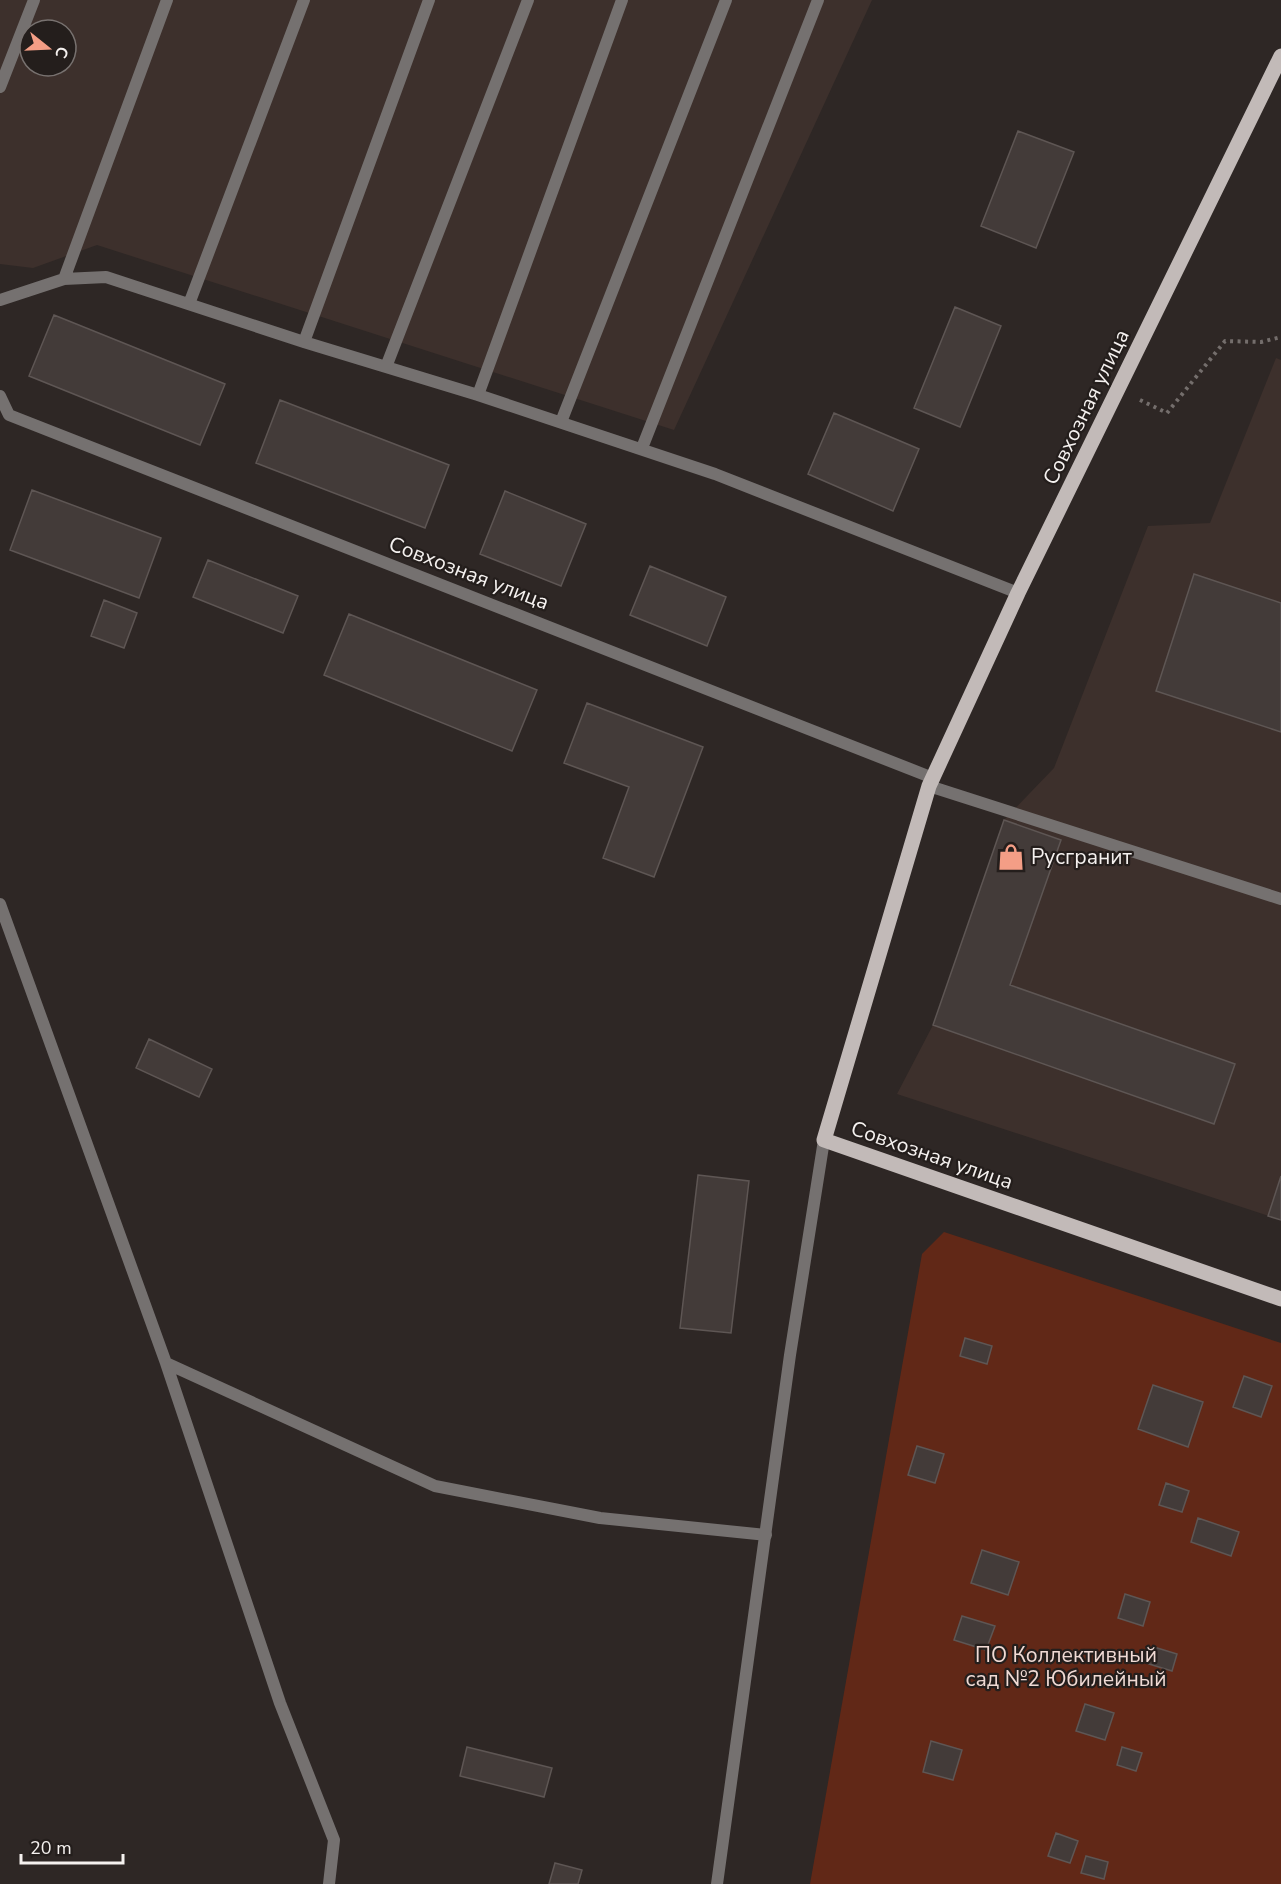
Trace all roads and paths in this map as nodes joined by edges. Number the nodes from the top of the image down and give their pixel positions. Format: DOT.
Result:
graph roads {
  1 [pos="34,0"];
  2 [pos="166,0"];
  3 [pos="304,0"];
  4 [pos="429,0"];
  5 [pos="528,0"];
  6 [pos="622,0"];
  7 [pos="726,0"];
  8 [pos="818,0"];
  9 [pos="1281,56"];
  10 [pos="0,87"];
  11 [pos="64,279"];
  12 [pos="0,300"];
  13 [pos="189,304"];
  14 [pos="1281,337"];
  15 [pos="304,342"];
  16 [pos="386,367"];
  17 [pos="1118,390"];
  18 [pos="477,395"];
  19 [pos="0,396"];
  20 [pos="561,422"];
  21 [pos="642,448"];
  22 [pos="1018,593"];
  23 [pos="931,782"];
  24 [pos="1281,899"];
  25 [pos="0,904"];
  26 [pos="824,1140"];
  27 [pos="1281,1299"];
  28 [pos="166,1363"];
  29 [pos="766,1535"];
  30 [pos="329,1884"];
  31 [pos="717,1884"];
  1 -- 10 [label="street"];
  2 -- 11 [label="street"];
  3 -- 13 [label="street"];
  4 -- 15 [label="street"];
  5 -- 16 [label="street"];
  6 -- 18 [label="street"];
  7 -- 20 [label="street"];
  8 -- 21 [label="street"];
  9 -- 17 [label="main road, Совхозная улица"];
  11 -- 12 [label="street"];
  11 -- 13 [label="street"];
  13 -- 15 [label="street"];
  14 -- 17 [label="path"];
  15 -- 16 [label="street"];
  16 -- 18 [label="street"];
  17 -- 22 [label="main road, Совхозная улица"];
  18 -- 20 [label="street"];
  19 -- 23 [label="street, Совхозная улица"];
  20 -- 21 [label="street"];
  21 -- 22 [label="street"];
  22 -- 23 [label="main road, Совхозная улица"];
  23 -- 24 [label="street"];
  23 -- 26 [label="main road, Совхозная улица"];
  25 -- 28 [label="street"];
  26 -- 27 [label="main road, Совхозная улица"];
  26 -- 29 [label="street"];
  28 -- 29 [label="street"];
  28 -- 30 [label="street"];
  29 -- 31 [label="street"];
}
